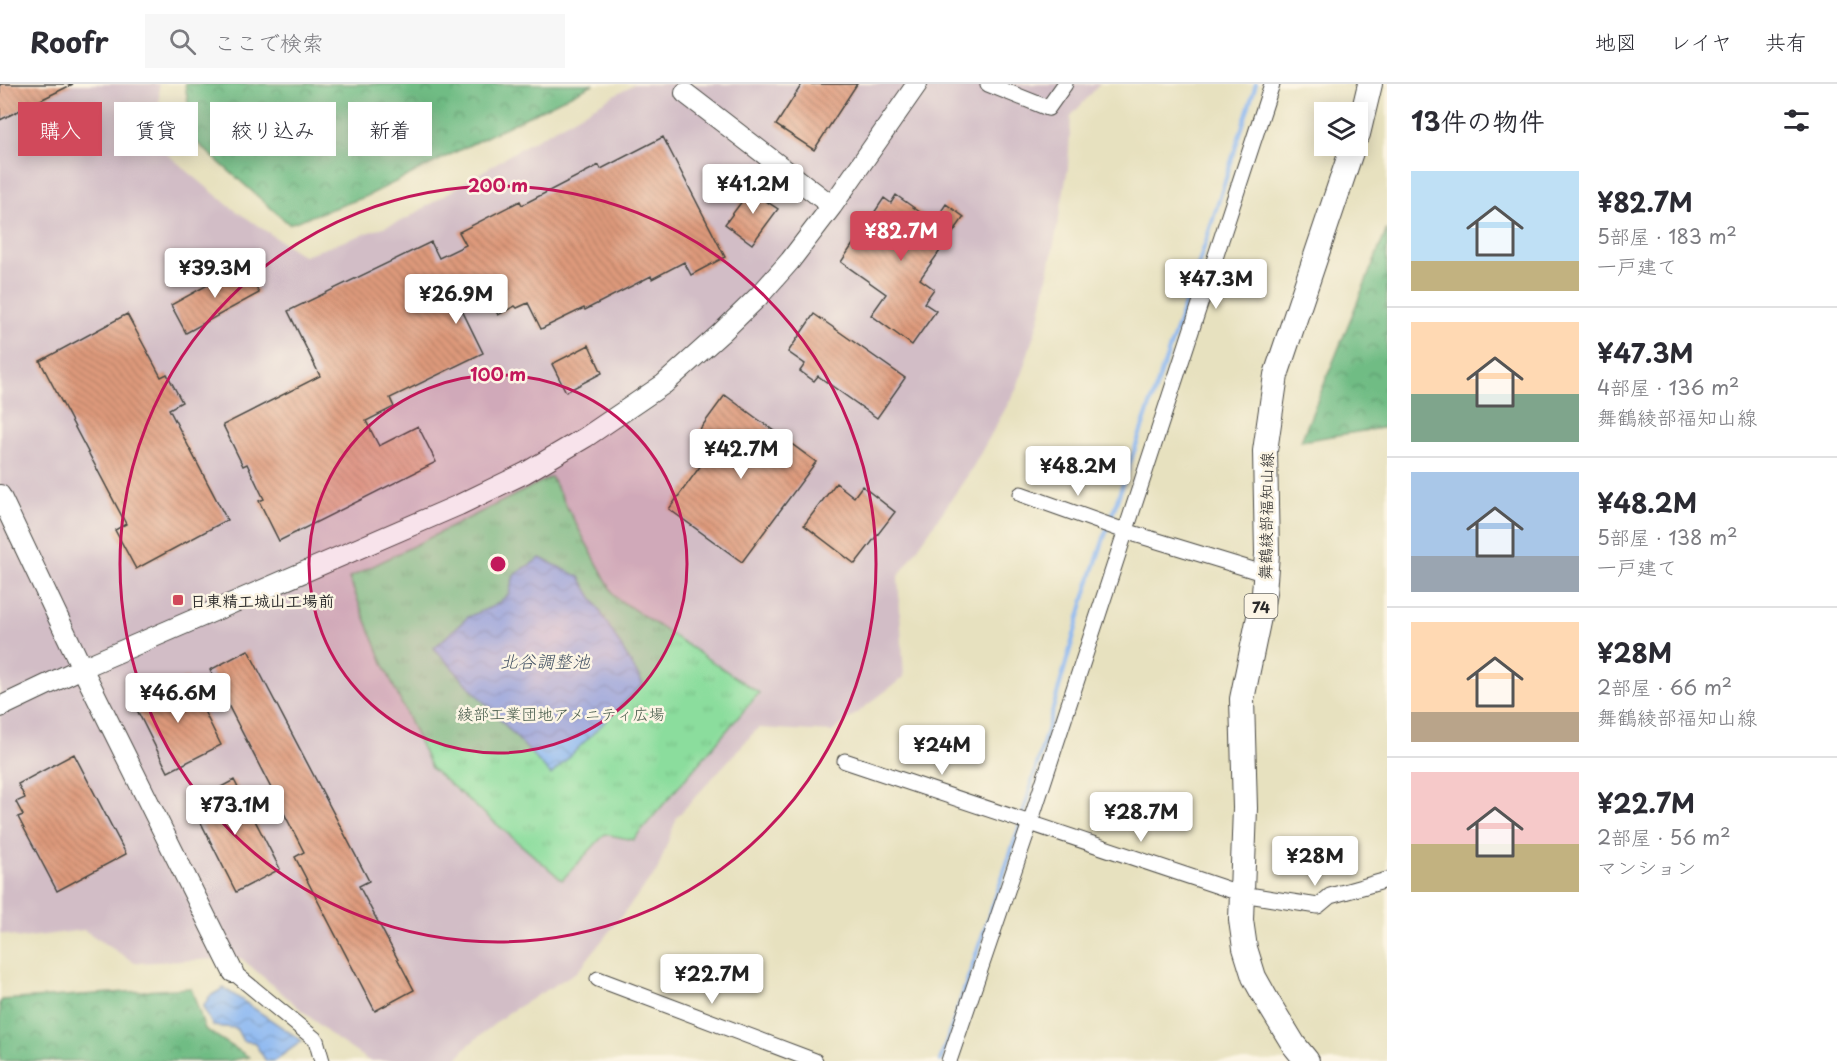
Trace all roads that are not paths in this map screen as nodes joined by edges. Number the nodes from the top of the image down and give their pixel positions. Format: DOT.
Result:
graph roads {
  1 [pos="917,84"];
  2 [pos="988,84"];
  3 [pos="1065,84"];
  4 [pos="1272,84"];
  5 [pos="1370,84"];
  6 [pos="687,88"];
  7 [pos="1366,102"];
  8 [pos="1350,156"];
  9 [pos="832,206"];
  10 [pos="1021,494"];
  11 [pos="0,495"];
  12 [pos="1125,531"];
  13 [pos="1266,574"];
  14 [pos="82,668"];
  15 [pos="0,707"];
  16 [pos="845,761"];
  17 [pos="1029,823"];
  18 [pos="1387,880"];
  19 [pos="1242,894"];
  20 [pos="233,972"];
  21 [pos="598,979"];
  22 [pos="322,1061"];
  23 [pos="815,1061"];
  24 [pos="949,1061"];
  25 [pos="1307,1061"];
  1 -- 9 [label="street"];
  2 -- 3 [label="street"];
  4 -- 12 [label="street"];
  5 -- 7 [label="main road"];
  6 -- 9 [label="street"];
  8 -- 13 [label="main road, 舞鶴綾部福知山線 / 74"];
  9 -- 14 [label="street"];
  10 -- 12 [label="street"];
  11 -- 14 [label="street"];
  12 -- 13 [label="street"];
  12 -- 17 [label="street"];
  13 -- 19 [label="main road, 舞鶴綾部福知山線 / 74"];
  14 -- 15 [label="street"];
  14 -- 20 [label="street"];
  16 -- 17 [label="street"];
  17 -- 19 [label="street"];
  17 -- 24 [label="street"];
  18 -- 19 [label="street"];
  19 -- 25 [label="main road, 舞鶴綾部福知山線 / 74"];
  20 -- 22 [label="street"];
  21 -- 23 [label="street"];
}
